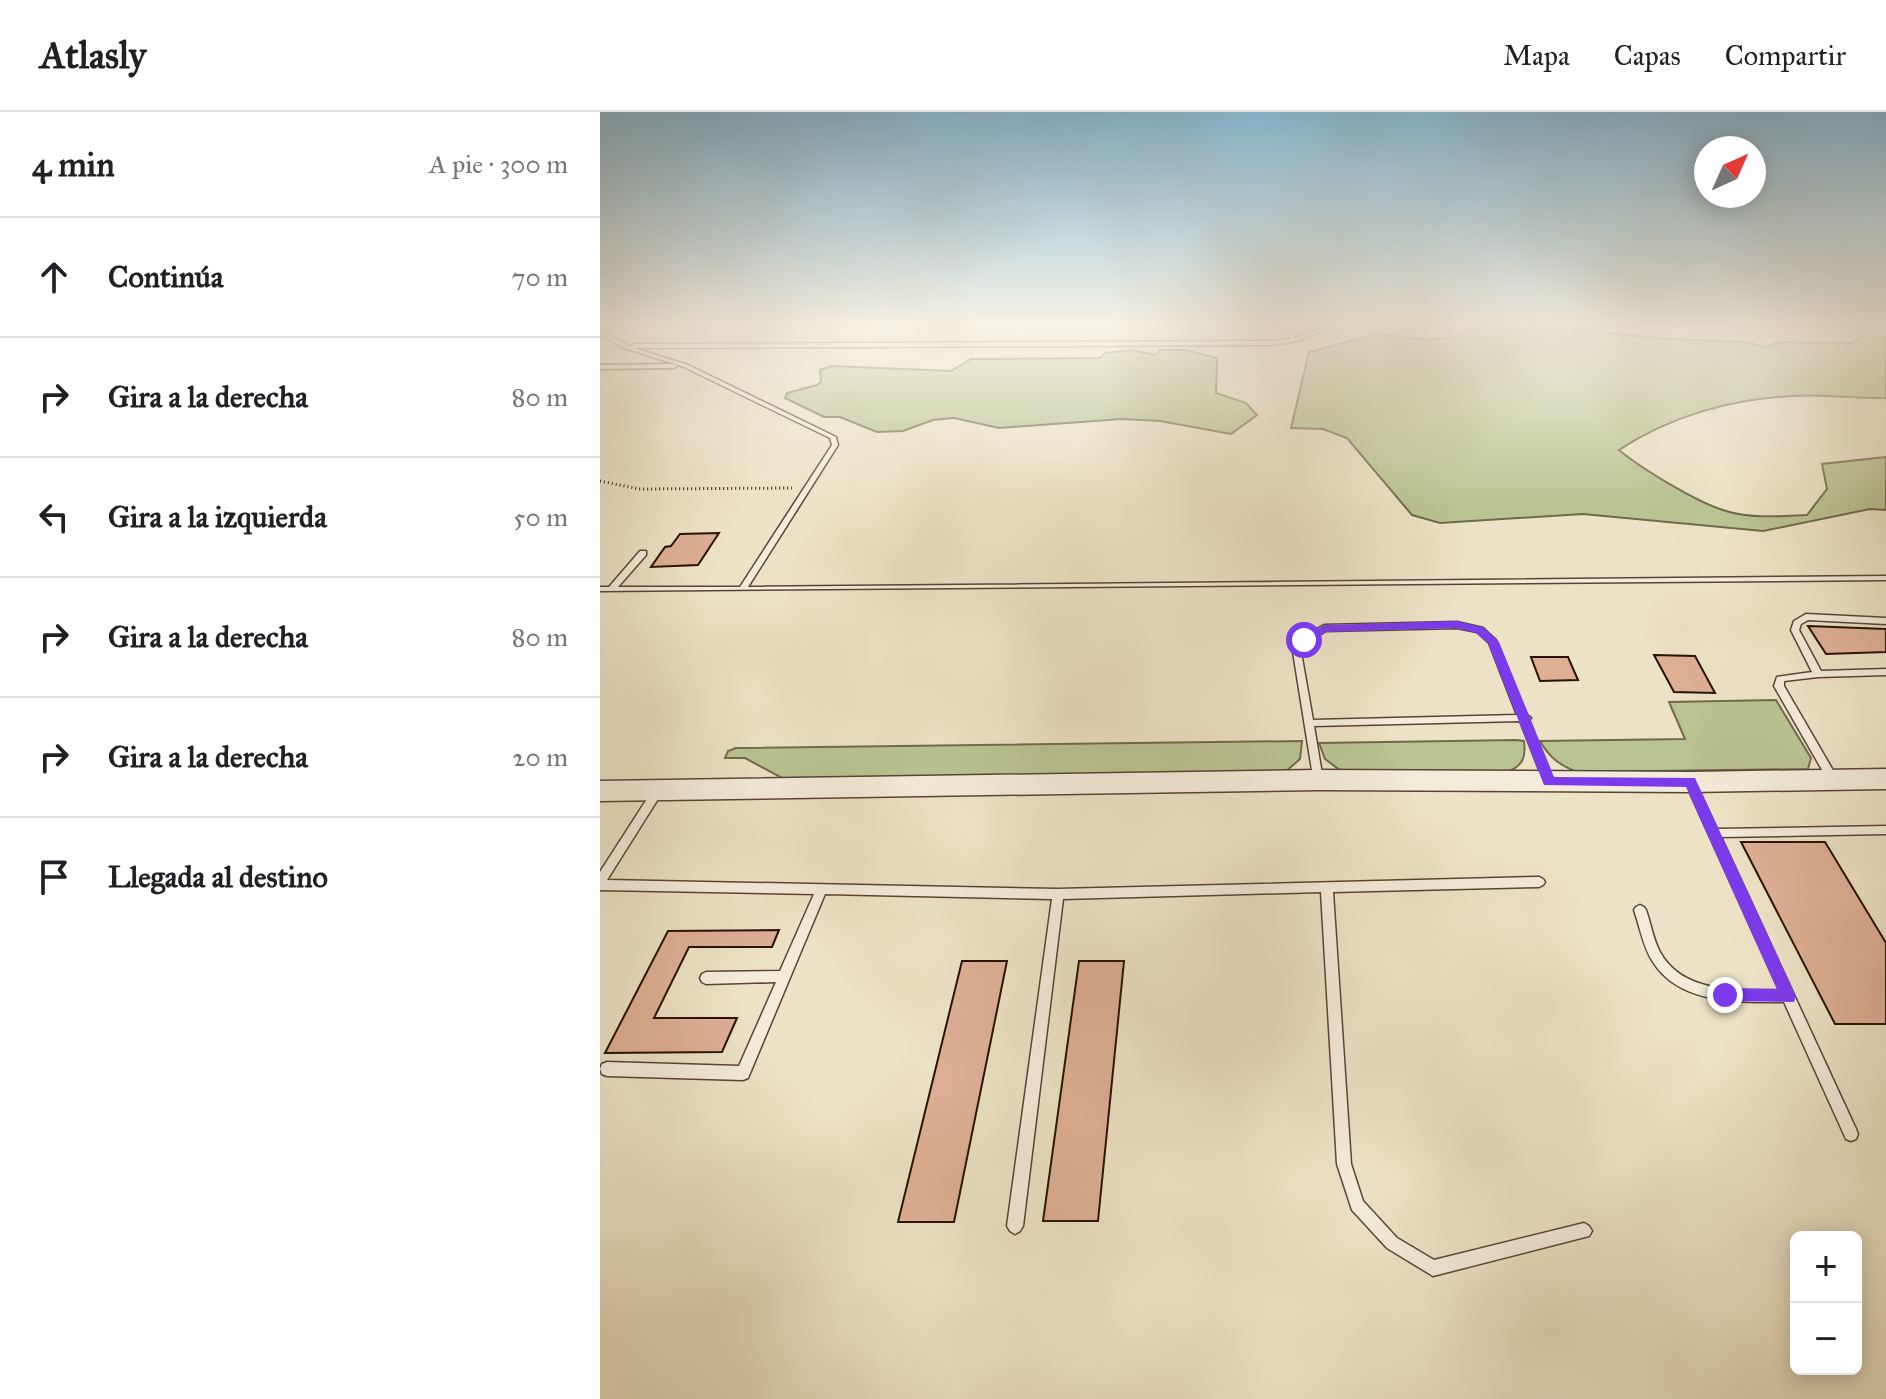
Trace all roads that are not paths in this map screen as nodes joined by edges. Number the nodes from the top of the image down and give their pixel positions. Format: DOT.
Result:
graph roads {
  1 [pos="723,384"];
  2 [pos="643,553"];
  3 [pos="1886,578"];
  4 [pos="600,589"];
  5 [pos="611,589"];
  6 [pos="742,589"];
  7 [pos="1886,621"];
  8 [pos="1886,672"];
  9 [pos="1818,674"];
  10 [pos="1526,718"];
  11 [pos="1310,723"];
  12 [pos="1833,779"];
  13 [pos="1886,779"];
  14 [pos="1318,780"];
  15 [pos="1549,782"];
  16 [pos="1690,782"];
  17 [pos="600,791"];
  18 [pos="658,791"];
  19 [pos="1886,830"];
  20 [pos="1714,833"];
  21 [pos="1539,882"];
  22 [pos="600,883"];
  23 [pos="1327,888"];
  24 [pos="821,890"];
  25 [pos="1058,894"];
  26 [pos="1640,910"];
  27 [pos="784,976"];
  28 [pos="706,978"];
  29 [pos="1788,996"];
  30 [pos="607,1069"];
  31 [pos="1851,1134"];
  32 [pos="1015,1226"];
  33 [pos="1584,1231"];
  1 -- 6 [label="lane"];
  2 -- 5 [label="lane"];
  3 -- 6 [label="lane"];
  4 -- 5 [label="lane"];
  5 -- 6 [label="lane"];
  7 -- 9 [label="lane"];
  8 -- 9 [label="lane"];
  9 -- 12 [label="lane"];
  10 -- 11 [label="lane"];
  10 -- 11 [label="lane"];
  10 -- 15 [label="lane"];
  11 -- 14 [label="lane"];
  12 -- 13 [label="street"];
  12 -- 16 [label="street"];
  14 -- 15 [label="street"];
  14 -- 18 [label="street"];
  15 -- 16 [label="street"];
  16 -- 20 [label="lane"];
  17 -- 18 [label="street"];
  18 -- 22 [label="lane"];
  19 -- 20 [label="lane"];
  20 -- 29 [label="lane"];
  21 -- 23 [label="lane"];
  22 -- 24 [label="lane"];
  23 -- 25 [label="lane"];
  23 -- 33 [label="lane"];
  24 -- 25 [label="lane"];
  24 -- 27 [label="lane"];
  25 -- 32 [label="lane"];
  26 -- 29 [label="lane"];
  27 -- 28 [label="lane"];
  27 -- 30 [label="lane"];
  29 -- 31 [label="lane"];
}
